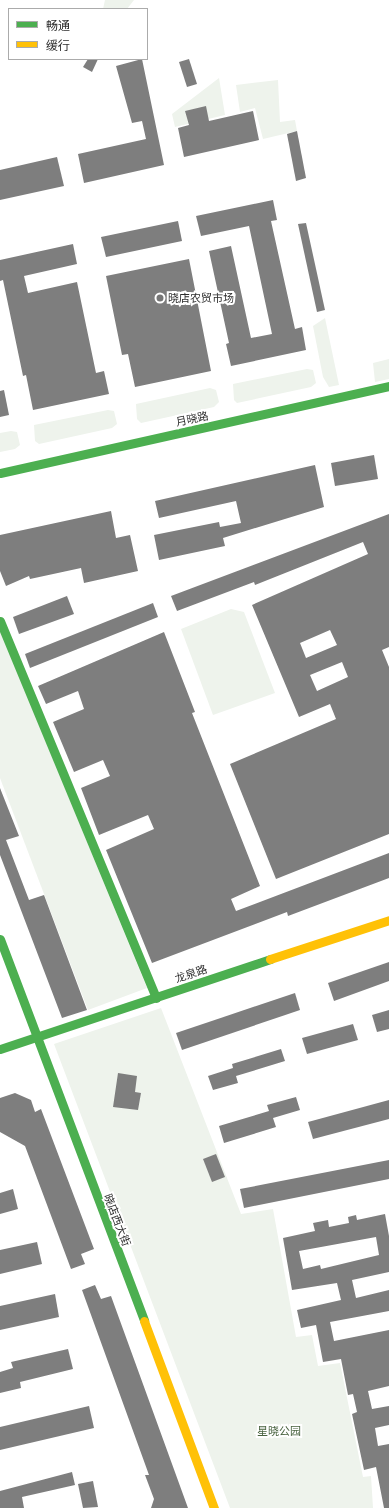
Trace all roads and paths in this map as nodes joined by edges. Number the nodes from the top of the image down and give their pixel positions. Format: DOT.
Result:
graph roads {
  1 [pos="389,386"];
  2 [pos="0,473"];
  3 [pos="0,621"];
  4 [pos="389,920"];
  5 [pos="0,939"];
  6 [pos="156,998"];
  7 [pos="36,1038"];
  8 [pos="0,1049"];
  9 [pos="214,1508"];
  1 -- 2 [label="street, 月晓路"];
  3 -- 6 [label="street"];
  4 -- 6 [label="street, 龙泉路"];
  5 -- 7 [label="street, 晓店西大街"];
  6 -- 7 [label="street, 龙泉路"];
  7 -- 8 [label="street, 龙泉路"];
  7 -- 9 [label="street, 晓店西大街"];
}
